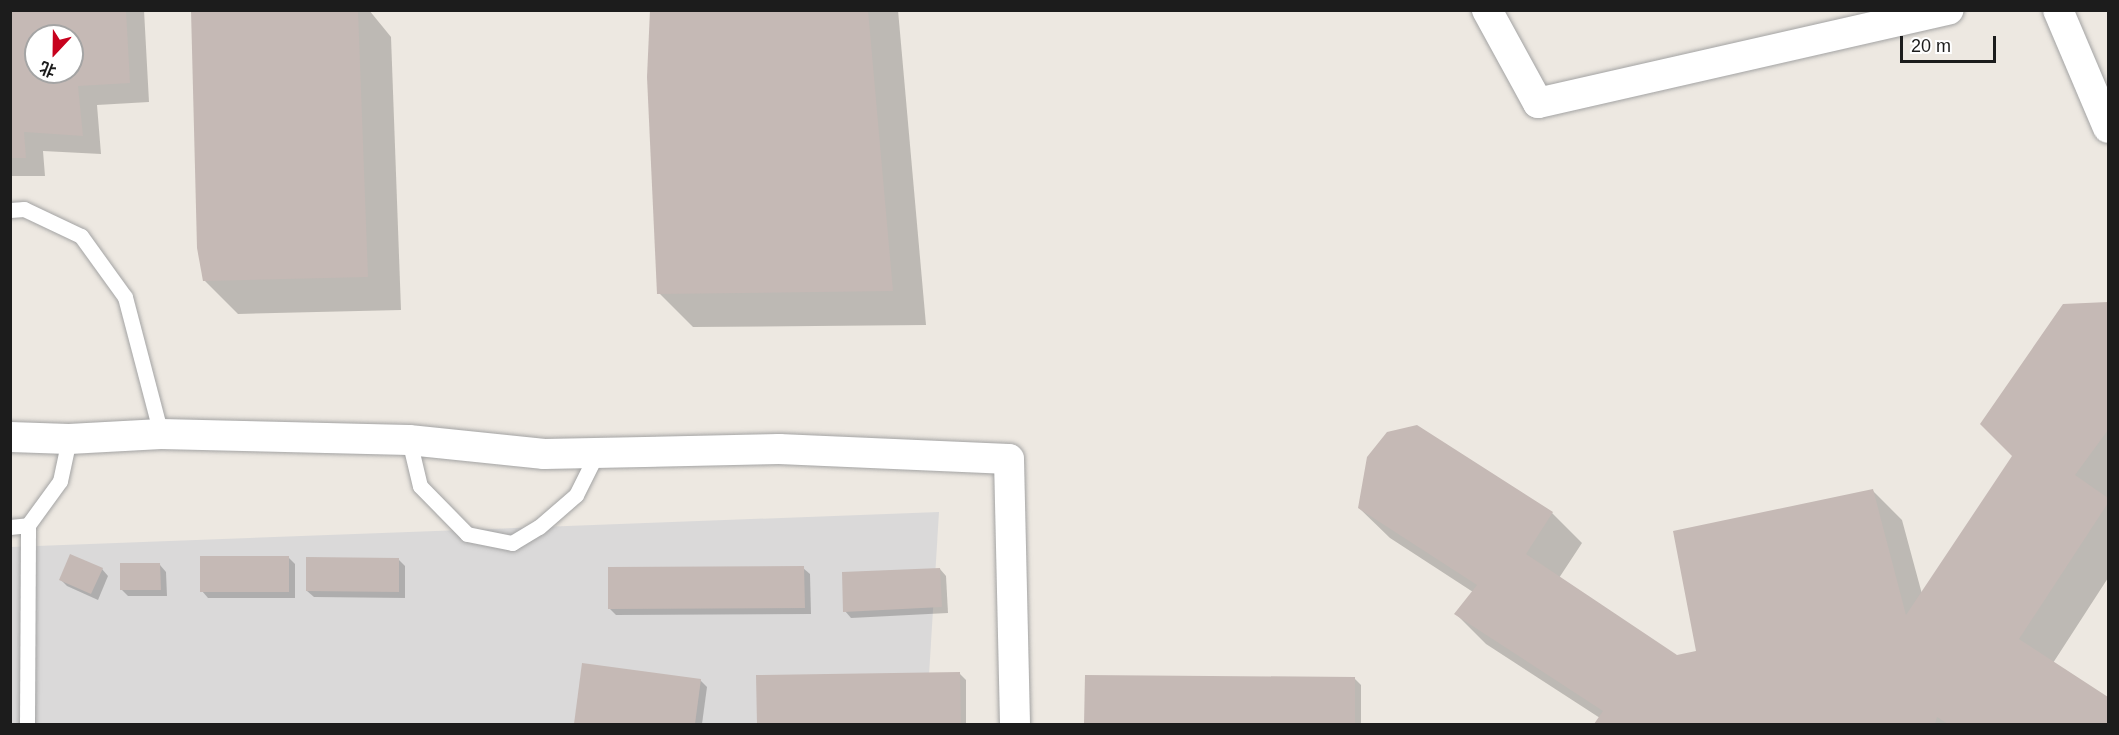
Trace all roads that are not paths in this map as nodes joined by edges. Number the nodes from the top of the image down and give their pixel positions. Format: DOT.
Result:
graph roads {
  1 [pos="1487,10"];
  2 [pos="1948,10"];
  3 [pos="2058,10"];
  4 [pos="2109,128"];
  5 [pos="10,210"];
  6 [pos="160,434"];
  7 [pos="10,437"];
  8 [pos="69,439"];
  9 [pos="410,440"];
  10 [pos="597,453"];
  11 [pos="28,525"];
  12 [pos="10,527"];
  13 [pos="27,724"];
  14 [pos="1015,724"];
  1 -- 2 [label="street"];
  3 -- 4 [label="street"];
  5 -- 6 [label="lane"];
  6 -- 8 [label="street"];
  6 -- 9 [label="street"];
  7 -- 8 [label="street"];
  8 -- 11 [label="lane"];
  9 -- 10 [label="street"];
  9 -- 10 [label="lane"];
  10 -- 14 [label="street"];
  11 -- 12 [label="lane"];
  11 -- 13 [label="lane"];
}
